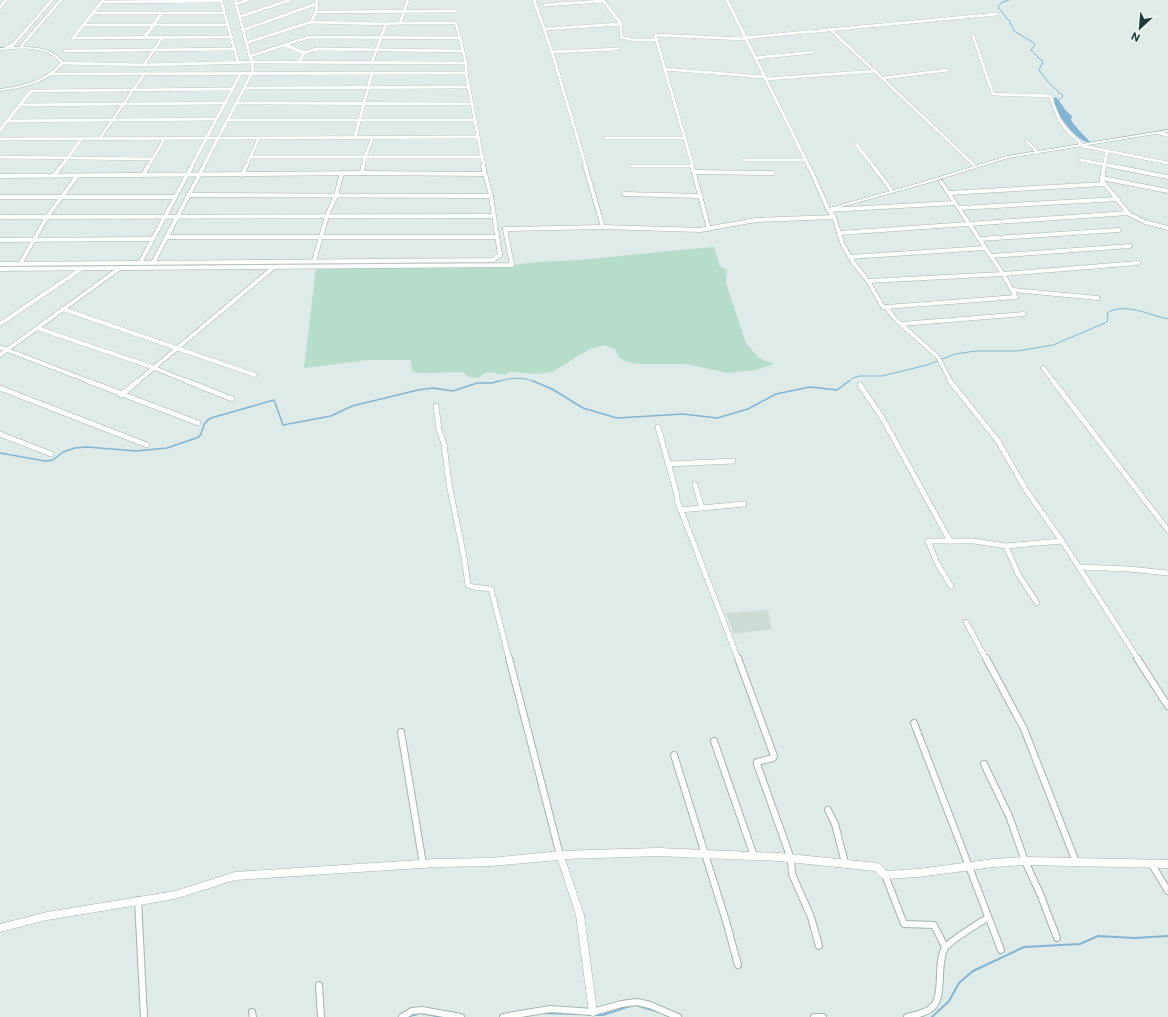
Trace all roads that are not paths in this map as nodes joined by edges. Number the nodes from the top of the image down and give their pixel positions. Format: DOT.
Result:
graph roads {
  1 [pos="52,0"];
  2 [pos="61,0"];
  3 [pos="220,0"];
  4 [pos="235,0"];
  5 [pos="248,0"];
  6 [pos="290,0"];
  7 [pos="317,0"];
  8 [pos="408,0"];
  9 [pos="534,0"];
  10 [pos="726,0"];
  11 [pos="5,1"];
  12 [pos="102,1"];
  13 [pos="603,1"];
  14 [pos="0,3"];
  15 [pos="236,4"];
  16 [pos="316,4"];
  17 [pos="544,5"];
  18 [pos="0,7"];
  19 [pos="403,11"];
  20 [pos="456,11"];
  21 [pos="316,12"];
  22 [pos="93,13"];
  23 [pos="162,13"];
  24 [pos="224,13"];
  25 [pos="997,14"];
  26 [pos="239,17"];
  27 [pos="311,22"];
  28 [pos="400,23"];
  29 [pos="227,24"];
  30 [pos="386,24"];
  31 [pos="621,24"];
  32 [pos="84,25"];
  33 [pos="153,25"];
  34 [pos="545,29"];
  35 [pos="830,29"];
  36 [pos="243,30"];
  37 [pos="381,36"];
  38 [pos="972,36"];
  39 [pos="144,38"];
  40 [pos="162,38"];
  41 [pos="231,38"];
  42 [pos="461,38"];
  43 [pos="745,38"];
  44 [pos="656,40"];
  45 [pos="246,43"];
  46 [pos="285,45"];
  47 [pos="6,48"];
  48 [pos="22,48"];
  49 [pos="235,48"];
  50 [pos="0,49"];
  51 [pos="376,49"];
  52 [pos="618,49"];
  53 [pos="64,51"];
  54 [pos="153,51"];
  55 [pos="463,51"];
  56 [pos="552,52"];
  57 [pos="813,52"];
  58 [pos="304,53"];
  59 [pos="250,56"];
  60 [pos="755,58"];
  61 [pos="238,62"];
  62 [pos="253,62"];
  63 [pos="299,62"];
  64 [pos="372,62"];
  65 [pos="62,63"];
  66 [pos="466,63"];
  67 [pos="144,65"];
  68 [pos="664,69"];
  69 [pos="948,70"];
  70 [pos="876,71"];
  71 [pos="145,73"];
  72 [pos="241,73"];
  73 [pos="252,73"];
  74 [pos="372,73"];
  75 [pos="466,73"];
  76 [pos="53,74"];
  77 [pos="765,78"];
  78 [pos="884,78"];
  79 [pos="469,87"];
  80 [pos="244,88"];
  81 [pos="368,88"];
  82 [pos="134,89"];
  83 [pos="232,89"];
  84 [pos="0,90"];
  85 [pos="363,102"];
  86 [pos="225,103"];
  87 [pos="236,103"];
  88 [pos="472,104"];
  89 [pos="20,105"];
  90 [pos="123,105"];
  91 [pos="216,119"];
  92 [pos="112,120"];
  93 [pos="227,120"];
  94 [pos="360,120"];
  95 [pos="475,120"];
  96 [pos="7,121"];
  97 [pos="0,130"];
  98 [pos="1168,131"];
  99 [pos="1158,133"];
  100 [pos="1168,135"];
  101 [pos="355,137"];
  102 [pos="373,137"];
  103 [pos="478,137"];
  104 [pos="82,138"];
  105 [pos="100,138"];
  106 [pos="165,138"];
  107 [pos="206,138"];
  108 [pos="218,138"];
  109 [pos="258,138"];
  110 [pos="605,138"];
  111 [pos="684,138"];
  112 [pos="0,139"];
  113 [pos="1027,141"];
  114 [pos="856,144"];
  115 [pos="1083,146"];
  116 [pos="1107,151"];
  117 [pos="1038,153"];
  118 [pos="0,157"];
  119 [pos="68,157"];
  120 [pos="250,157"];
  121 [pos="365,157"];
  122 [pos="482,157"];
  123 [pos="152,159"];
  124 [pos="742,160"];
  125 [pos="806,160"];
  126 [pos="1081,160"];
  127 [pos="1168,163"];
  128 [pos="974,165"];
  129 [pos="1105,165"];
  130 [pos="631,166"];
  131 [pos="693,166"];
  132 [pos="694,172"];
  133 [pos="342,173"];
  134 [pos="362,173"];
  135 [pos="773,173"];
  136 [pos="485,174"];
  137 [pos="186,175"];
  138 [pos="198,175"];
  139 [pos="242,175"];
  140 [pos="0,176"];
  141 [pos="54,176"];
  142 [pos="78,176"];
  143 [pos="143,176"];
  144 [pos="1168,177"];
  145 [pos="1102,178"];
  146 [pos="941,182"];
  147 [pos="1104,184"];
  148 [pos="892,191"];
  149 [pos="1168,191"];
  150 [pos="949,193"];
  151 [pos="624,194"];
  152 [pos="188,195"];
  153 [pos="336,195"];
  154 [pos="491,196"];
  155 [pos="701,196"];
  156 [pos="0,197"];
  157 [pos="62,197"];
  158 [pos="175,197"];
  159 [pos="1118,199"];
  160 [pos="955,203"];
  161 [pos="959,208"];
  162 [pos="828,210"];
  163 [pos="1128,213"];
  164 [pos="164,216"];
  165 [pos="327,216"];
  166 [pos="492,216"];
  167 [pos="0,217"];
  168 [pos="47,217"];
  169 [pos="177,217"];
  170 [pos="834,217"];
  171 [pos="970,224"];
  172 [pos="603,227"];
  173 [pos="1168,228"];
  174 [pos="709,229"];
  175 [pos="1119,230"];
  176 [pos="839,233"];
  177 [pos="166,237"];
  178 [pos="321,237"];
  179 [pos="496,237"];
  180 [pos="35,239"];
  181 [pos="152,239"];
  182 [pos="980,239"];
  183 [pos="0,240"];
  184 [pos="1130,246"];
  185 [pos="985,248"];
  186 [pos="991,256"];
  187 [pos="850,257"];
  188 [pos="314,261"];
  189 [pos="140,263"];
  190 [pos="153,263"];
  191 [pos="1138,263"];
  192 [pos="0,264"];
  193 [pos="20,264"];
  194 [pos="274,267"];
  195 [pos="82,268"];
  196 [pos="120,268"];
  197 [pos="0,269"];
  198 [pos="1003,274"];
  199 [pos="868,280"];
  200 [pos="1013,290"];
  201 [pos="1098,298"];
  202 [pos="886,307"];
  203 [pos="63,309"];
  204 [pos="1024,314"];
  205 [pos="0,324"];
  206 [pos="902,324"];
  207 [pos="37,328"];
  208 [pos="0,347"];
  209 [pos="176,348"];
  210 [pos="7,350"];
  211 [pos="0,355"];
  212 [pos="152,367"];
  213 [pos="1043,368"];
  214 [pos="256,375"];
  215 [pos="860,385"];
  216 [pos="0,388"];
  217 [pos="121,395"];
  218 [pos="232,399"];
  219 [pos="436,406"];
  220 [pos="198,423"];
  221 [pos="658,428"];
  222 [pos="0,434"];
  223 [pos="146,445"];
  224 [pos="51,454"];
  225 [pos="733,461"];
  226 [pos="668,464"];
  227 [pos="695,485"];
  228 [pos="744,504"];
  229 [pos="702,508"];
  230 [pos="680,510"];
  231 [pos="1168,530"];
  232 [pos="950,541"];
  233 [pos="1062,541"];
  234 [pos="1006,546"];
  235 [pos="1078,567"];
  236 [pos="1168,573"];
  237 [pos="951,586"];
  238 [pos="1037,603"];
  239 [pos="966,622"];
  240 [pos="1168,706"];
  241 [pos="914,723"];
  242 [pos="401,732"];
  243 [pos="714,741"];
  244 [pos="674,755"];
  245 [pos="984,764"];
  246 [pos="828,810"];
  247 [pos="560,855"];
  248 [pos="706,855"];
  249 [pos="754,856"];
  250 [pos="791,860"];
  251 [pos="1025,861"];
  252 [pos="1076,862"];
  253 [pos="844,863"];
  254 [pos="1151,863"];
  255 [pos="423,864"];
  256 [pos="1168,864"];
  257 [pos="969,867"];
  258 [pos="885,875"];
  259 [pos="1168,890"];
  260 [pos="138,900"];
  261 [pos="987,918"];
  262 [pos="0,928"];
  263 [pos="1057,938"];
  264 [pos="819,946"];
  265 [pos="945,947"];
  266 [pos="1001,950"];
  267 [pos="738,965"];
  268 [pos="319,985"];
  269 [pos="593,1012"];
  270 [pos="144,1017"];
  271 [pos="320,1017"];
  272 [pos="402,1017"];
  273 [pos="461,1017"];
  274 [pos="503,1017"];
  275 [pos="678,1017"];
  276 [pos="814,1017"];
  277 [pos="823,1017"];
  278 [pos="907,1017"];
  1 -- 47 [label="street"];
  2 -- 48 [label="street"];
  3 -- 12 [label="street"];
  3 -- 24 [label="street"];
  4 -- 15 [label="street"];
  5 -- 15 [label="street"];
  6 -- 26 [label="street"];
  7 -- 16 [label="street"];
  8 -- 19 [label="street"];
  9 -- 34 [label="street"];
  10 -- 43 [label="street"];
  11 -- 14 [label="street"];
  11 -- 18 [label="street"];
  12 -- 22 [label="street"];
  13 -- 17 [label="street"];
  13 -- 31 [label="street"];
  15 -- 26 [label="street"];
  16 -- 21 [label="street"];
  16 -- 36 [label="street"];
  19 -- 20 [label="street"];
  19 -- 21 [label="street"];
  19 -- 28 [label="street"];
  21 -- 27 [label="street"];
  22 -- 23 [label="street"];
  22 -- 32 [label="street"];
  23 -- 24 [label="street"];
  23 -- 33 [label="street"];
  24 -- 29 [label="street"];
  25 -- 35 [label="street"];
  26 -- 36 [label="street"];
  27 -- 30 [label="street"];
  27 -- 45 [label="street"];
  28 -- 30 [label="street"];
  28 -- 42 [label="street"];
  29 -- 33 [label="street"];
  29 -- 41 [label="street"];
  30 -- 37 [label="street"];
  31 -- 34 [label="street"];
  31 -- 44 [label="street"];
  32 -- 33 [label="street"];
  32 -- 39 [label="street"];
  33 -- 39 [label="street"];
  34 -- 56 [label="street"];
  35 -- 43 [label="street"];
  35 -- 70 [label="street"];
  36 -- 45 [label="street"];
  37 -- 42 [label="street"];
  37 -- 46 [label="street"];
  37 -- 51 [label="street"];
  38 -- 115 [label="street"];
  39 -- 40 [label="street"];
  40 -- 41 [label="street"];
  40 -- 54 [label="street"];
  41 -- 49 [label="street"];
  42 -- 55 [label="street"];
  43 -- 44 [label="street"];
  43 -- 60 [label="street"];
  44 -- 68 [label="street"];
  45 -- 59 [label="street"];
  46 -- 58 [label="street"];
  46 -- 59 [label="street"];
  47 -- 48 [label="street"];
  47 -- 50 [label="street"];
  48 -- 65 [label="street"];
  49 -- 54 [label="street"];
  49 -- 61 [label="street"];
  51 -- 55 [label="street"];
  51 -- 58 [label="street"];
  51 -- 64 [label="street"];
  52 -- 56 [label="street"];
  53 -- 54 [label="street"];
  54 -- 67 [label="street"];
  55 -- 66 [label="street"];
  56 -- 172 [label="street"];
  57 -- 60 [label="street"];
  58 -- 63 [label="street"];
  59 -- 62 [label="street"];
  60 -- 77 [label="street"];
  61 -- 62 [label="street"];
  61 -- 67 [label="street"];
  62 -- 63 [label="street"];
  62 -- 73 [label="street"];
  63 -- 64 [label="street"];
  64 -- 66 [label="street"];
  65 -- 67 [label="street"];
  65 -- 76 [label="street"];
  66 -- 75 [label="street"];
  68 -- 77 [label="street"];
  68 -- 111 [label="street"];
  69 -- 78 [label="street"];
  70 -- 77 [label="street"];
  70 -- 78 [label="street"];
  71 -- 72 [label="street"];
  71 -- 76 [label="street"];
  71 -- 82 [label="street"];
  72 -- 73 [label="street"];
  72 -- 83 [label="street"];
  73 -- 74 [label="street"];
  73 -- 80 [label="street"];
  74 -- 75 [label="street"];
  74 -- 81 [label="street"];
  75 -- 79 [label="street"];
  76 -- 84 [label="street"];
  77 -- 125 [label="street"];
  78 -- 128 [label="street"];
  79 -- 81 [label="street"];
  79 -- 88 [label="street"];
  80 -- 81 [label="street"];
  80 -- 87 [label="street"];
  81 -- 85 [label="street"];
  82 -- 83 [label="street"];
  82 -- 89 [label="street"];
  82 -- 90 [label="street"];
  83 -- 86 [label="street"];
  85 -- 87 [label="street"];
  85 -- 88 [label="street"];
  85 -- 94 [label="street"];
  86 -- 90 [label="street"];
  86 -- 91 [label="street"];
  87 -- 93 [label="street"];
  88 -- 95 [label="street"];
  89 -- 90 [label="street"];
  89 -- 96 [label="street"];
  90 -- 92 [label="street"];
  91 -- 92 [label="street"];
  91 -- 107 [label="street"];
  92 -- 96 [label="street"];
  92 -- 105 [label="street"];
  93 -- 94 [label="street"];
  93 -- 108 [label="street"];
  94 -- 95 [label="street"];
  94 -- 101 [label="street"];
  95 -- 103 [label="street"];
  96 -- 97 [label="street"];
  98 -- 99 [label="street"];
  99 -- 100 [label="street"];
  99 -- 115 [label="street"];
  101 -- 102 [label="street"];
  101 -- 109 [label="street"];
  102 -- 103 [label="street"];
  102 -- 121 [label="street"];
  103 -- 122 [label="street"];
  104 -- 105 [label="street"];
  104 -- 112 [label="street"];
  104 -- 119 [label="street"];
  105 -- 106 [label="street"];
  106 -- 107 [label="street"];
  106 -- 123 [label="street"];
  107 -- 108 [label="street"];
  107 -- 137 [label="street"];
  108 -- 109 [label="street"];
  108 -- 138 [label="street"];
  109 -- 120 [label="street"];
  110 -- 111 [label="street"];
  111 -- 131 [label="street"];
  113 -- 117 [label="street"];
  114 -- 148 [label="street"];
  115 -- 116 [label="street"];
  115 -- 117 [label="street"];
  116 -- 127 [label="street"];
  116 -- 129 [label="street"];
  117 -- 148 [label="street"];
  118 -- 119 [label="street"];
  119 -- 123 [label="street"];
  119 -- 141 [label="street"];
  120 -- 121 [label="street"];
  120 -- 139 [label="street"];
  121 -- 122 [label="street"];
  121 -- 134 [label="street"];
  122 -- 136 [label="street"];
  123 -- 143 [label="street"];
  124 -- 125 [label="street"];
  125 -- 162 [label="street"];
  126 -- 129 [label="street"];
  129 -- 144 [label="street"];
  129 -- 145 [label="street"];
  130 -- 131 [label="street"];
  131 -- 132 [label="street"];
  132 -- 135 [label="street"];
  132 -- 155 [label="street"];
  133 -- 134 [label="street"];
  133 -- 139 [label="street"];
  133 -- 153 [label="street"];
  134 -- 136 [label="street"];
  136 -- 154 [label="street"];
  137 -- 138 [label="street"];
  137 -- 143 [label="street"];
  137 -- 158 [label="street"];
  138 -- 139 [label="street"];
  138 -- 152 [label="street"];
  140 -- 141 [label="street"];
  141 -- 142 [label="street"];
  142 -- 143 [label="street"];
  142 -- 157 [label="street"];
  145 -- 147 [label="street"];
  145 -- 149 [label="street"];
  146 -- 150 [label="street"];
  147 -- 150 [label="street"];
  147 -- 159 [label="street"];
  148 -- 162 [label="street"];
  150 -- 160 [label="street"];
  151 -- 155 [label="street"];
  152 -- 153 [label="street"];
  152 -- 169 [label="street"];
  153 -- 154 [label="street"];
  153 -- 165 [label="street"];
  154 -- 166 [label="street"];
  155 -- 174 [label="street"];
  156 -- 157 [label="street"];
  157 -- 158 [label="street"];
  157 -- 168 [label="street"];
  158 -- 164 [label="street"];
  159 -- 161 [label="street"];
  159 -- 163 [label="street"];
  160 -- 161 [label="street"];
  160 -- 162 [label="street"];
  161 -- 171 [label="street"];
  162 -- 170 [label="street"];
  163 -- 171 [label="street"];
  163 -- 173 [label="street"];
  164 -- 168 [label="street"];
  164 -- 169 [label="street"];
  164 -- 181 [label="street"];
  165 -- 166 [label="street"];
  165 -- 169 [label="street"];
  165 -- 178 [label="street"];
  166 -- 179 [label="street"];
  167 -- 168 [label="street"];
  168 -- 180 [label="street"];
  169 -- 177 [label="street"];
  170 -- 174 [label="street"];
  170 -- 176 [label="street"];
  171 -- 176 [label="street"];
  171 -- 182 [label="street"];
  172 -- 174 [label="street"];
  172 -- 194 [label="street"];
  175 -- 182 [label="street"];
  176 -- 187 [label="street"];
  177 -- 178 [label="street"];
  177 -- 190 [label="street"];
  178 -- 179 [label="street"];
  178 -- 188 [label="street"];
  179 -- 188 [label="street"];
  180 -- 181 [label="street"];
  180 -- 183 [label="street"];
  180 -- 193 [label="street"];
  181 -- 189 [label="street"];
  182 -- 185 [label="street"];
  184 -- 186 [label="street"];
  185 -- 186 [label="street"];
  185 -- 187 [label="street"];
  186 -- 198 [label="street"];
  187 -- 199 [label="street"];
  188 -- 190 [label="street"];
  189 -- 190 [label="street"];
  189 -- 193 [label="street"];
  191 -- 198 [label="street"];
  192 -- 193 [label="street"];
  194 -- 196 [label="street"];
  194 -- 209 [label="street"];
  195 -- 196 [label="street"];
  195 -- 197 [label="street"];
  195 -- 205 [label="street"];
  196 -- 203 [label="street"];
  198 -- 199 [label="street"];
  198 -- 200 [label="street"];
  199 -- 202 [label="street"];
  200 -- 201 [label="street"];
  200 -- 202 [label="street"];
  202 -- 206 [label="street"];
  203 -- 207 [label="street"];
  203 -- 209 [label="street"];
  204 -- 206 [label="street"];
  206 -- 233 [label="street"];
  207 -- 210 [label="street"];
  207 -- 212 [label="street"];
  208 -- 210 [label="street"];
  209 -- 212 [label="street"];
  209 -- 214 [label="street"];
  210 -- 211 [label="street"];
  210 -- 217 [label="street"];
  212 -- 217 [label="street"];
  212 -- 218 [label="street"];
  213 -- 231 [label="street"];
  215 -- 232 [label="street"];
  216 -- 223 [label="street"];
  217 -- 220 [label="street"];
  219 -- 247 [label="street"];
  221 -- 226 [label="street"];
  222 -- 224 [label="street"];
  225 -- 226 [label="street"];
  226 -- 230 [label="street"];
  227 -- 229 [label="street"];
  228 -- 229 [label="street"];
  229 -- 230 [label="street"];
  230 -- 250 [label="street"];
  232 -- 234 [label="street"];
  232 -- 237 [label="street"];
  233 -- 234 [label="street"];
  233 -- 235 [label="street"];
  234 -- 238 [label="street"];
  235 -- 236 [label="street"];
  235 -- 240 [label="street"];
  239 -- 252 [label="street"];
  241 -- 257 [label="street"];
  242 -- 255 [label="street"];
  243 -- 249 [label="street"];
  244 -- 248 [label="street"];
  245 -- 251 [label="street"];
  246 -- 253 [label="street"];
  247 -- 248 [label="street"];
  247 -- 255 [label="street"];
  247 -- 269 [label="street"];
  248 -- 249 [label="street"];
  248 -- 267 [label="street"];
  249 -- 250 [label="street"];
  250 -- 253 [label="street"];
  250 -- 264 [label="street"];
  251 -- 252 [label="street"];
  251 -- 257 [label="street"];
  251 -- 263 [label="street"];
  252 -- 254 [label="street"];
  253 -- 258 [label="street"];
  254 -- 256 [label="street"];
  254 -- 259 [label="street"];
  255 -- 260 [label="street"];
  257 -- 258 [label="street"];
  257 -- 261 [label="street"];
  258 -- 265 [label="street"];
  260 -- 262 [label="street"];
  260 -- 270 [label="street"];
  261 -- 265 [label="street"];
  261 -- 266 [label="street"];
  265 -- 278 [label="street"];
  268 -- 271 [label="street"];
  269 -- 274 [label="street"];
  269 -- 275 [label="street"];
  272 -- 273 [label="street"];
  276 -- 277 [label="street"];
}
